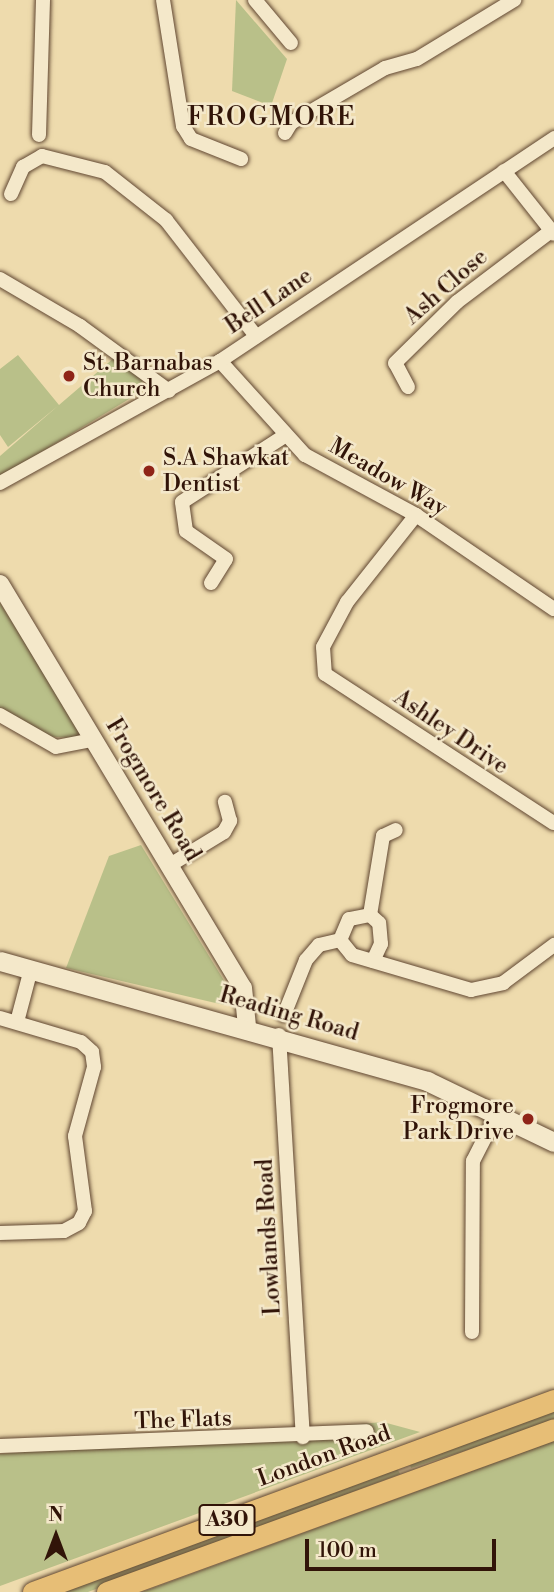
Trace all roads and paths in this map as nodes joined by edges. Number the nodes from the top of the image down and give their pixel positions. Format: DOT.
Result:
graph roads {
  1 [pos="43,0"];
  2 [pos="163,0"];
  3 [pos="255,0"];
  4 [pos="514,0"];
  5 [pos="291,43"];
  6 [pos="285,133"];
  7 [pos="39,135"];
  8 [pos="554,138"];
  9 [pos="241,159"];
  10 [pos="504,171"];
  11 [pos="11,194"];
  12 [pos="552,232"];
  13 [pos="0,279"];
  14 [pos="257,336"];
  15 [pos="220,361"];
  16 [pos="408,387"];
  17 [pos="169,391"];
  18 [pos="283,437"];
  19 [pos="0,483"];
  20 [pos="416,515"];
  21 [pos="211,583"];
  22 [pos="0,584"];
  23 [pos="554,609"];
  24 [pos="0,715"];
  25 [pos="93,740"];
  26 [pos="225,802"];
  27 [pos="554,823"];
  28 [pos="396,830"];
  29 [pos="170,865"];
  30 [pos="370,915"];
  31 [pos="340,940"];
  32 [pos="554,945"];
  33 [pos="0,961"];
  34 [pos="373,961"];
  35 [pos="31,969"];
  36 [pos="284,1015"];
  37 [pos="0,1018"];
  38 [pos="17,1022"];
  39 [pos="247,1027"];
  40 [pos="279,1035"];
  41 [pos="498,1112"];
  42 [pos="554,1142"];
  43 [pos="0,1233"];
  44 [pos="472,1332"];
  45 [pos="554,1400"];
  46 [pos="554,1429"];
  47 [pos="368,1431"];
  48 [pos="303,1437"];
  49 [pos="0,1446"];
  50 [pos="33,1592"];
  51 [pos="107,1592"];
  1 -- 7 [label="street"];
  2 -- 9 [label="street"];
  3 -- 5 [label="street"];
  4 -- 6 [label="street"];
  8 -- 10 [label="street, Bell Lane"];
  10 -- 12 [label="street"];
  10 -- 14 [label="street, Bell Lane"];
  11 -- 14 [label="street"];
  12 -- 16 [label="street, Ash Close"];
  13 -- 17 [label="street"];
  14 -- 15 [label="street, Bell Lane"];
  15 -- 17 [label="street, Bell Lane"];
  15 -- 18 [label="street, Meadow Way"];
  17 -- 19 [label="street, Bell Lane"];
  18 -- 20 [label="street, Meadow Way"];
  18 -- 21 [label="street"];
  20 -- 23 [label="street, Meadow Way"];
  20 -- 27 [label="street, Ashley Drive"];
  22 -- 25 [label="street, Frogmore Road"];
  24 -- 25 [label="street"];
  25 -- 29 [label="street, Frogmore Road"];
  26 -- 29 [label="street"];
  28 -- 30 [label="street"];
  29 -- 39 [label="street, Frogmore Road"];
  30 -- 31 [label="street"];
  30 -- 34 [label="street"];
  31 -- 34 [label="street"];
  31 -- 36 [label="street"];
  32 -- 34 [label="street"];
  33 -- 35 [label="main road, Reading Road"];
  35 -- 38 [label="street"];
  35 -- 39 [label="main road, Reading Road"];
  37 -- 38 [label="street"];
  38 -- 43 [label="street"];
  39 -- 40 [label="main road, Reading Road"];
  40 -- 41 [label="main road, Reading Road"];
  40 -- 48 [label="street, Lowlands Road"];
  41 -- 42 [label="main road, Reading Road"];
  41 -- 44 [label="street"];
  45 -- 50 [label="main road, London Road / A30"];
  46 -- 51 [label="main road, A30"];
  47 -- 48 [label="street, The Flats"];
  48 -- 49 [label="street, The Flats"];
}
